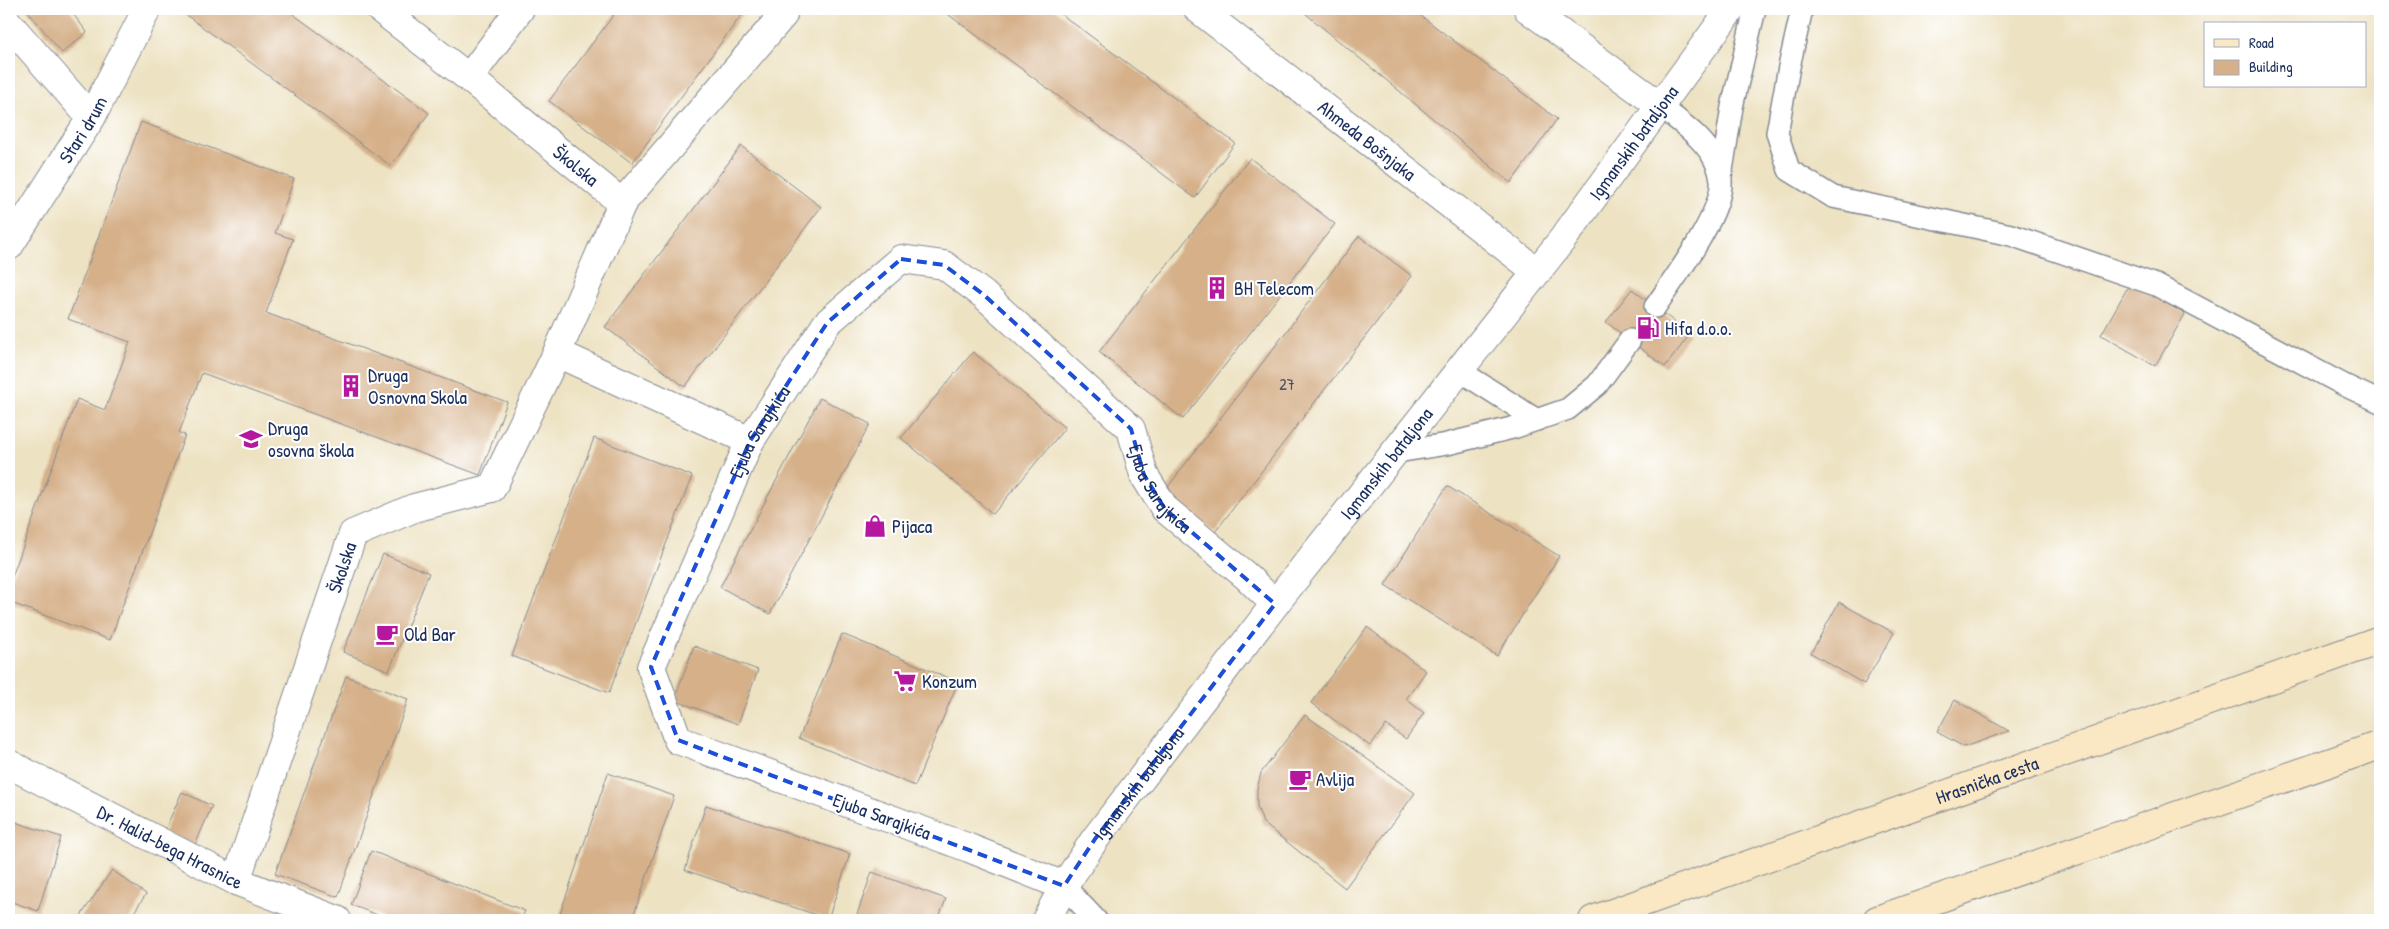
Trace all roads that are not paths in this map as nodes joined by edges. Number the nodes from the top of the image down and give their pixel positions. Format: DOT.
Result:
graph roads {
  1 [pos="148,9"];
  2 [pos="380,9"];
  3 [pos="520,9"];
  4 [pos="1198,9"];
  5 [pos="1528,9"];
  6 [pos="1731,9"];
  7 [pos="1755,9"];
  8 [pos="1802,9"];
  9 [pos="783,15"];
  10 [pos="9,24"];
  11 [pos="469,78"];
  12 [pos="1659,106"];
  13 [pos="91,118"];
  14 [pos="1721,180"];
  15 [pos="622,203"];
  16 [pos="9,246"];
  17 [pos="1536,272"];
  18 [pos="1656,307"];
  19 [pos="1630,340"];
  20 [pos="557,353"];
  21 [pos="1460,372"];
  22 [pos="2380,402"];
  23 [pos="1537,420"];
  24 [pos="750,441"];
  25 [pos="1397,452"];
  26 [pos="1275,604"];
  27 [pos="2380,640"];
  28 [pos="2380,745"];
  29 [pos="9,764"];
  30 [pos="236,881"];
  31 [pos="1064,886"];
  32 [pos="337,920"];
  33 [pos="1046,920"];
  34 [pos="1096,920"];
  35 [pos="1593,920"];
  36 [pos="1876,920"];
  1 -- 13 [label="street, Stari drum"];
  2 -- 11 [label="street, Školska"];
  3 -- 11 [label="street"];
  4 -- 17 [label="street, Ahmeda Bošnjaka"];
  5 -- 12 [label="street"];
  6 -- 12 [label="street, Igmanskih bataljona"];
  7 -- 14 [label="lane"];
  8 -- 22 [label="lane"];
  9 -- 15 [label="street"];
  10 -- 13 [label="street"];
  11 -- 15 [label="street, Školska"];
  12 -- 14 [label="lane"];
  12 -- 17 [label="street, Igmanskih bataljona"];
  13 -- 16 [label="street, Stari drum"];
  14 -- 18 [label="lane"];
  15 -- 20 [label="street, Školska"];
  17 -- 21 [label="street, Igmanskih bataljona"];
  19 -- 23 [label="lane"];
  20 -- 24 [label="street"];
  20 -- 30 [label="street, Školska"];
  21 -- 23 [label="lane"];
  21 -- 25 [label="street, Igmanskih bataljona"];
  23 -- 25 [label="lane"];
  24 -- 26 [label="street, Ejuba Sarajkića"];
  24 -- 31 [label="street, Ejuba Sarajkića"];
  25 -- 26 [label="street, Igmanskih bataljona"];
  26 -- 31 [label="street, Igmanskih bataljona"];
  27 -- 35 [label="main road, Hrasnička cesta"];
  28 -- 36 [label="main road"];
  29 -- 30 [label="street, Dr. Halid-bega Hrasnice"];
  30 -- 32 [label="street, Dr. Halid-bega Hrasnice"];
  31 -- 33 [label="street, Igmanskih bataljona"];
  31 -- 34 [label="lane"];
}
